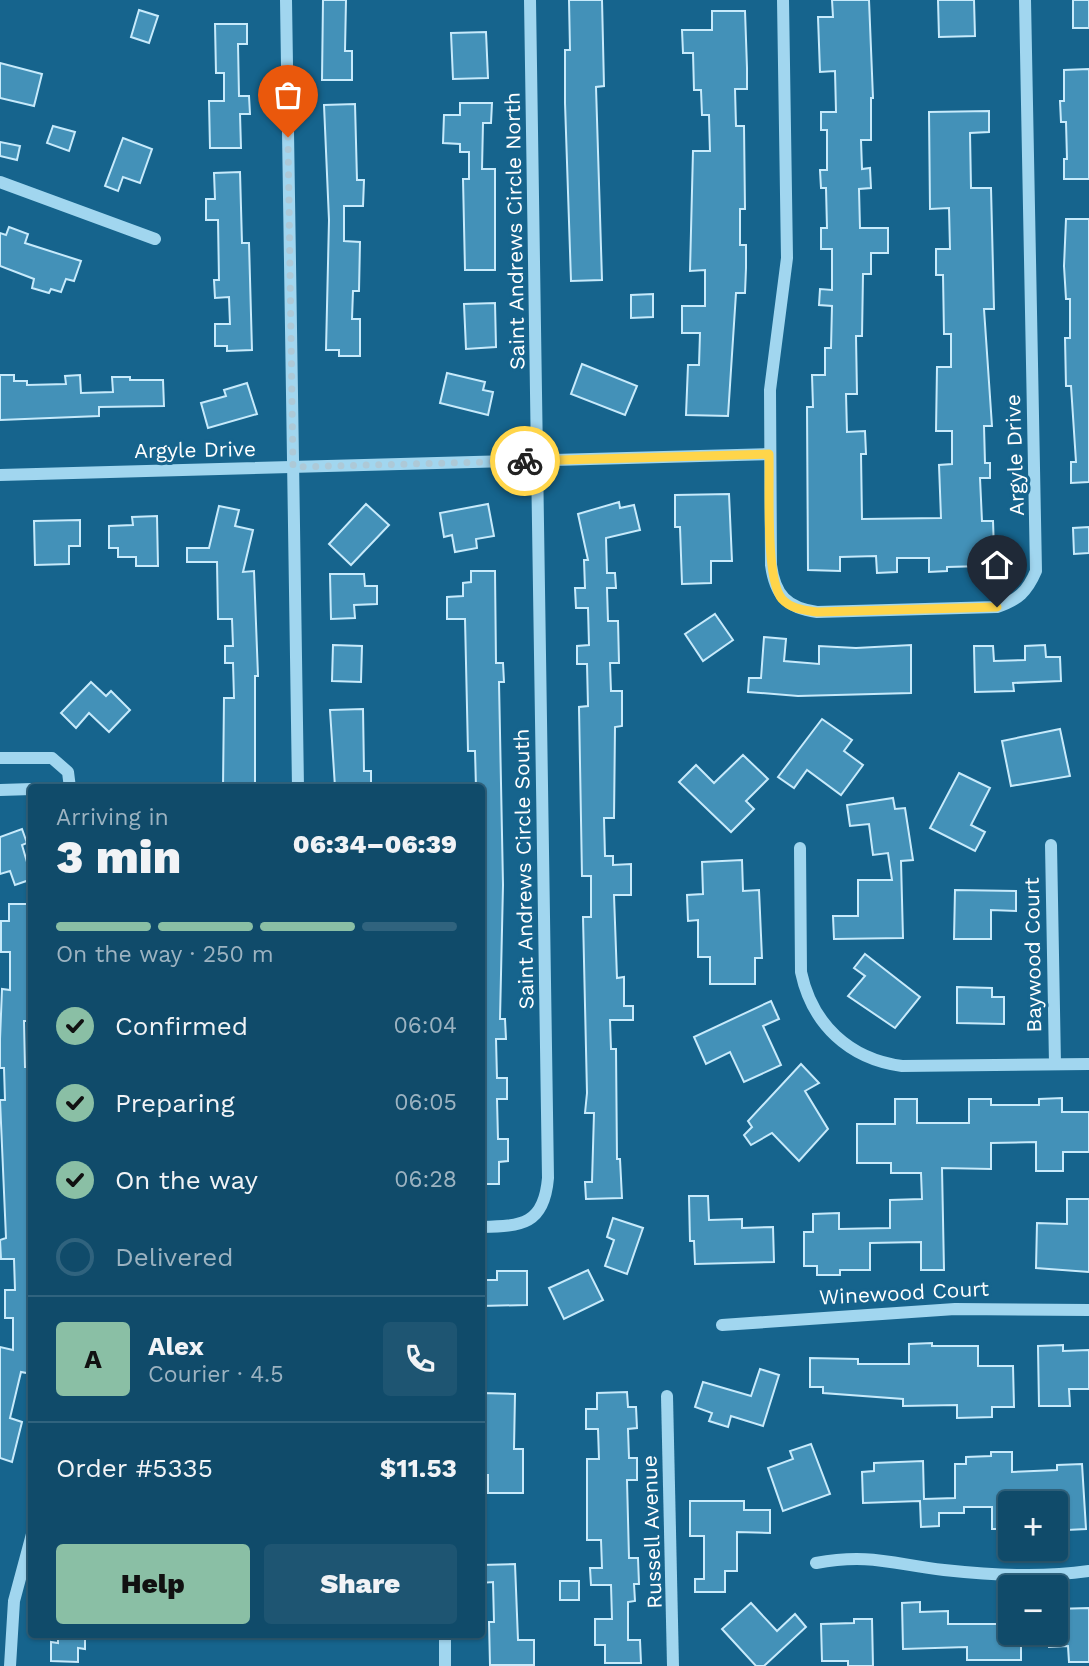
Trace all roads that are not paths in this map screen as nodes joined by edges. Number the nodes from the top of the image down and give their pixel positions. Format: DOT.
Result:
graph roads {
  1 [pos="286,0"];
  2 [pos="530,0"];
  3 [pos="783,0"];
  4 [pos="1026,0"];
  5 [pos="0,182"];
  6 [pos="155,239"];
  7 [pos="769,454"];
  8 [pos="538,461"];
  9 [pos="293,467"];
  10 [pos="0,475"];
  11 [pos="0,758"];
  12 [pos="70,784"];
  13 [pos="298,784"];
  14 [pos="28,789"];
  15 [pos="0,790"];
  16 [pos="1051,845"];
  17 [pos="800,848"];
  18 [pos="1055,1064"];
  19 [pos="1089,1064"];
  20 [pos="485,1227"];
  21 [pos="1089,1310"];
  22 [pos="722,1325"];
  23 [pos="667,1396"];
  24 [pos="28,1548"];
  25 [pos="816,1563"];
  26 [pos="1089,1571"];
  27 [pos="445,1638"];
  28 [pos="10,1666"];
  29 [pos="445,1666"];
  30 [pos="673,1666"];
  1 -- 9 [label="street"];
  2 -- 8 [label="street, Saint Andrews Circle North"];
  3 -- 7 [label="street, Argyle Drive"];
  4 -- 7 [label="street, Argyle Drive"];
  5 -- 6 [label="street"];
  7 -- 8 [label="street, Argyle Drive"];
  8 -- 9 [label="street, Argyle Drive"];
  8 -- 20 [label="street, Saint Andrews Circle South"];
  9 -- 10 [label="street, Argyle Drive"];
  9 -- 13 [label="street"];
  11 -- 12 [label="street"];
  14 -- 15 [label="street"];
  16 -- 18 [label="street, Baywood Court"];
  17 -- 18 [label="street"];
  18 -- 19 [label="street"];
  21 -- 22 [label="street, Winewood Court"];
  23 -- 30 [label="street, Russell Avenue"];
  24 -- 28 [label="street"];
  25 -- 26 [label="street"];
  27 -- 29 [label="street"];
}
